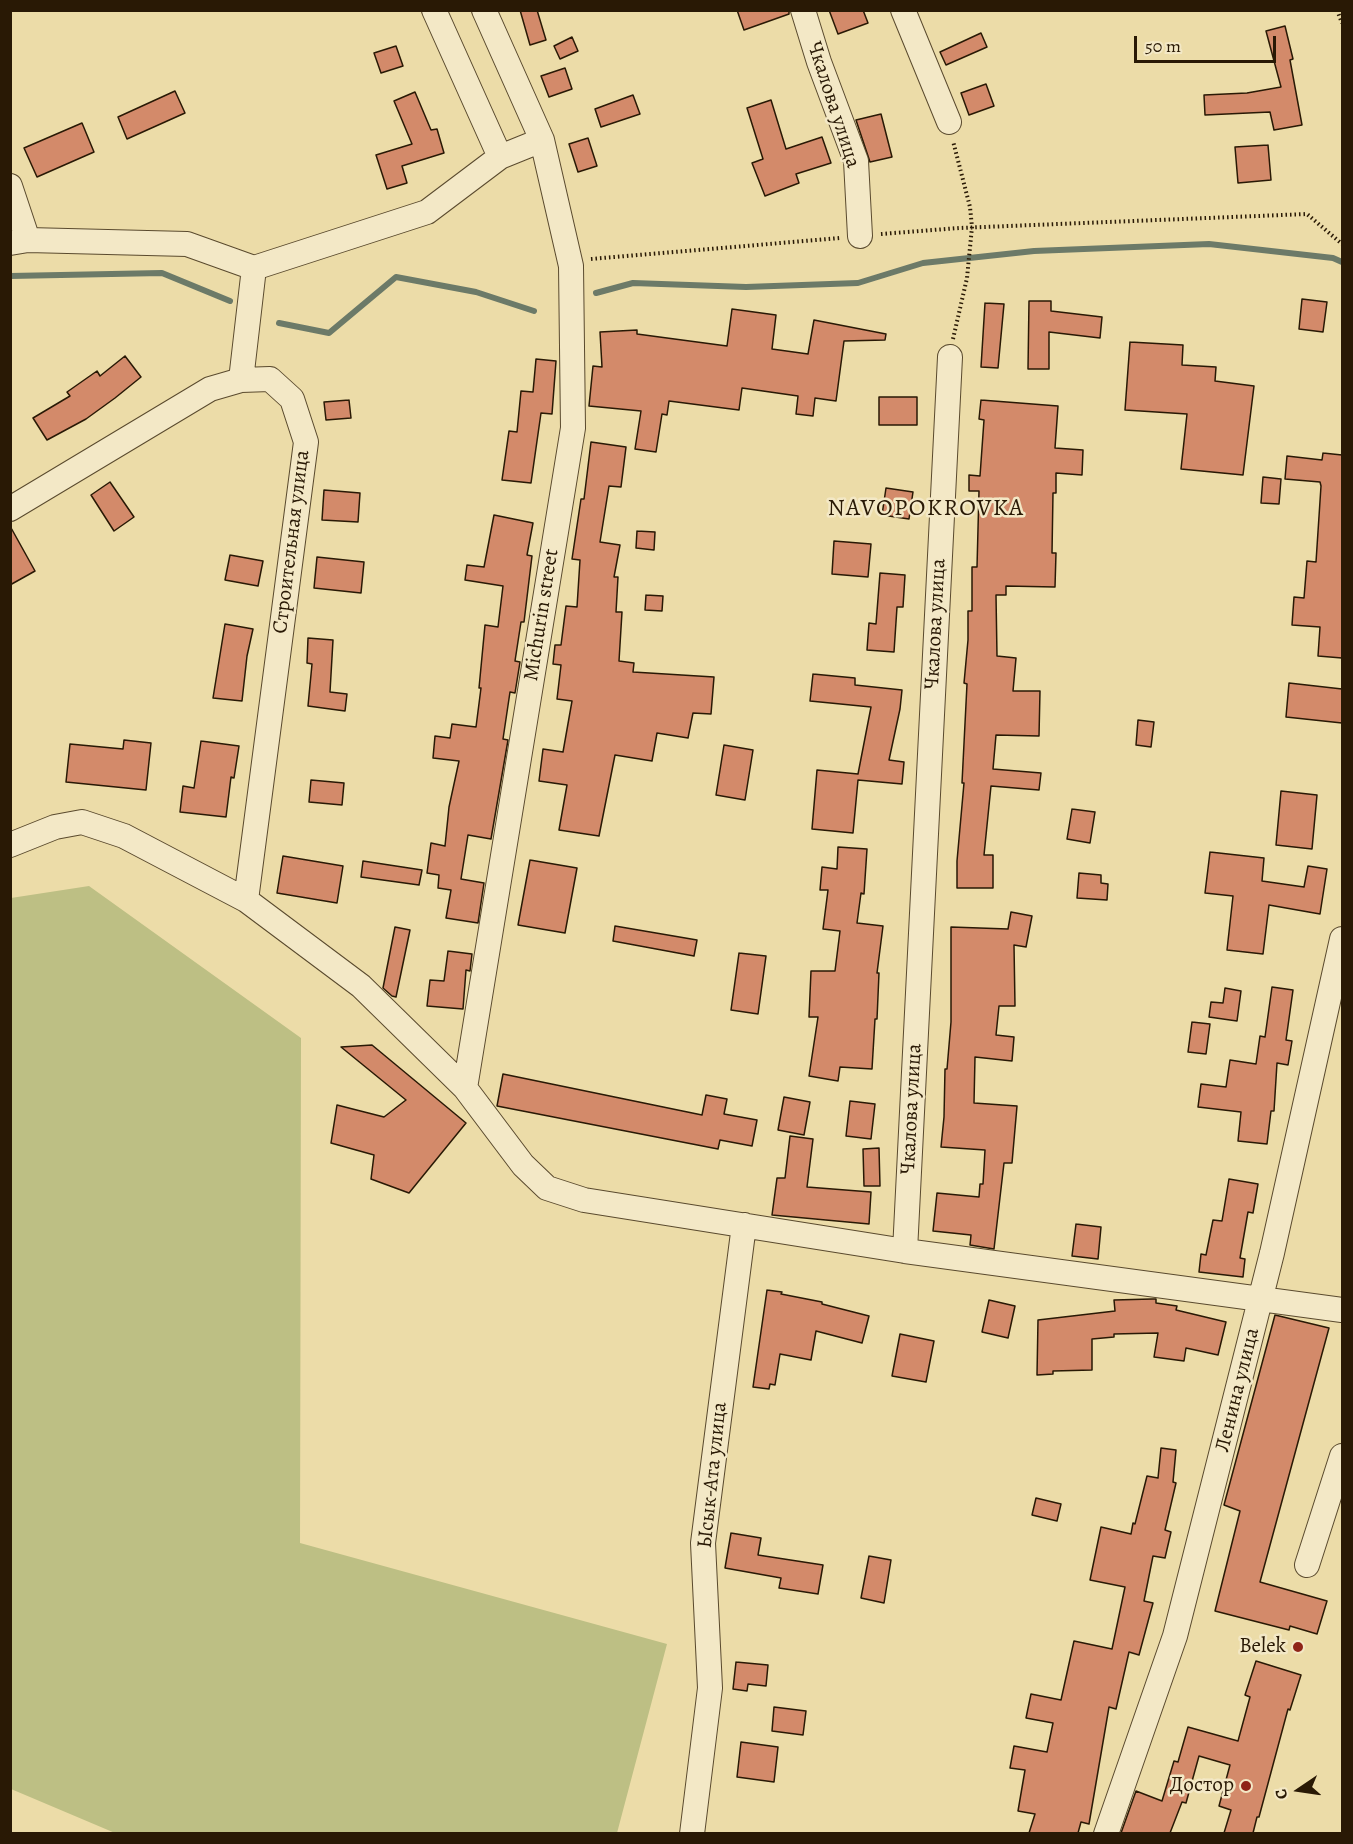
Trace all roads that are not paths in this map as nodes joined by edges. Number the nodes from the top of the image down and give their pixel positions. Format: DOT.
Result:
graph roads {
  1 [pos="434,10"];
  2 [pos="484,10"];
  3 [pos="803,10"];
  4 [pos="903,10"];
  5 [pos="949,122"];
  6 [pos="542,140"];
  7 [pos="500,157"];
  8 [pos="10,186"];
  9 [pos="860,236"];
  10 [pos="19,242"];
  11 [pos="254,268"];
  12 [pos="950,357"];
  13 [pos="241,380"];
  14 [pos="10,509"];
  15 [pos="10,845"];
  16 [pos="246,900"];
  17 [pos="1342,939"];
  18 [pos="1340,965"];
  19 [pos="465,1088"];
  20 [pos="744,1225"];
  21 [pos="905,1251"];
  22 [pos="1261,1298"];
  23 [pos="1342,1310"];
  24 [pos="1342,1456"];
  25 [pos="1307,1564"];
  26 [pos="692,1833"];
  27 [pos="1106,1833"];
  1 -- 7 [label="street"];
  2 -- 6 [label="street, Michurin street"];
  3 -- 9 [label="street, Чкалова улица"];
  4 -- 5 [label="street"];
  6 -- 7 [label="street"];
  6 -- 19 [label="street, Michurin street"];
  7 -- 11 [label="street"];
  8 -- 10 [label="street"];
  10 -- 11 [label="street"];
  11 -- 13 [label="street"];
  12 -- 21 [label="street, Чкалова улица"];
  13 -- 14 [label="street, Строительная улица"];
  13 -- 16 [label="street, Строительная улица"];
  15 -- 16 [label="street"];
  16 -- 19 [label="street"];
  17 -- 18 [label="street, Ленина улица"];
  18 -- 22 [label="street, Ленина улица"];
  19 -- 20 [label="street"];
  20 -- 21 [label="street"];
  20 -- 26 [label="street, Ысык-Ата улица"];
  21 -- 22 [label="street"];
  22 -- 23 [label="street"];
  22 -- 27 [label="street, Ленина улица"];
  24 -- 25 [label="street"];
}
